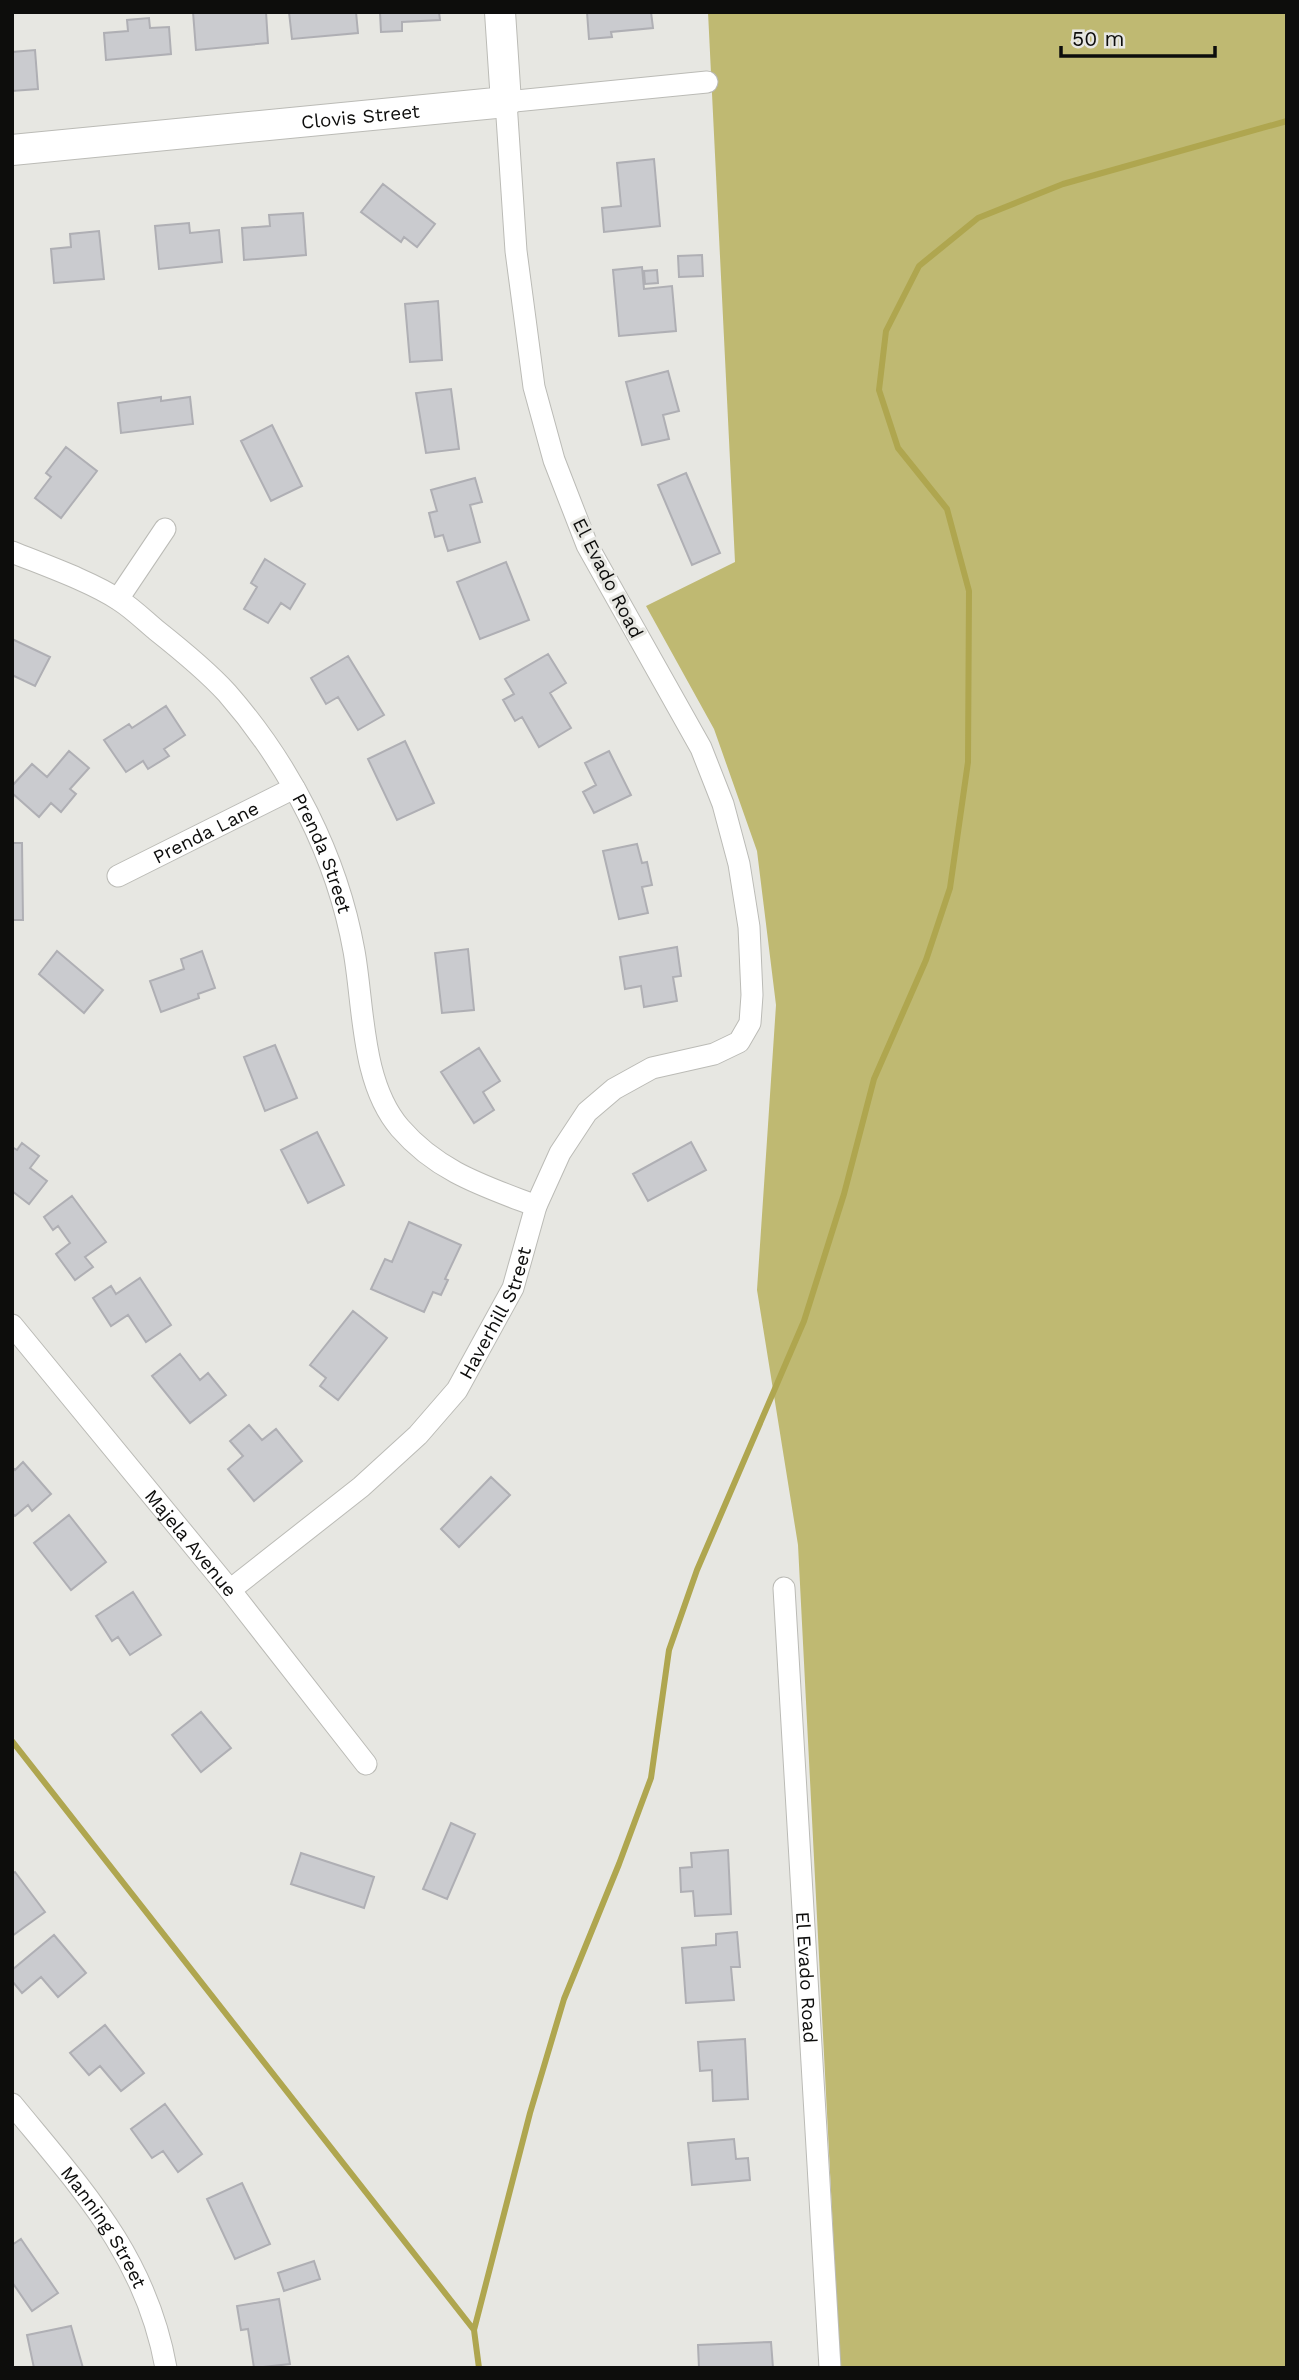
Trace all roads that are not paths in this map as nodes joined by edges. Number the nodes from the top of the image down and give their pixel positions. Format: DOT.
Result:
graph roads {
  1 [pos="500,12"];
  2 [pos="707,82"];
  3 [pos="506,102"];
  4 [pos="12,150"];
  5 [pos="165,529"];
  6 [pos="12,552"];
  7 [pos="118,599"];
  8 [pos="294,788"];
  9 [pos="118,876"];
  10 [pos="738,1042"];
  11 [pos="536,1206"];
  12 [pos="12,1325"];
  13 [pos="784,1587"];
  14 [pos="230,1590"];
  15 [pos="366,1764"];
  16 [pos="12,2104"];
  17 [pos="166,2368"];
  18 [pos="830,2368"];
  1 -- 3 [label="street, El Evado Road"];
  2 -- 3 [label="street, Clovis Street"];
  3 -- 4 [label="street, Clovis Street"];
  3 -- 10 [label="street, El Evado Road"];
  5 -- 7 [label="street"];
  6 -- 7 [label="street, Prenda Street"];
  7 -- 8 [label="street, Prenda Street"];
  8 -- 9 [label="street, Prenda Lane"];
  8 -- 11 [label="street, Prenda Street"];
  10 -- 11 [label="street, Haverhill Street"];
  11 -- 14 [label="street, Haverhill Street"];
  12 -- 14 [label="street, Majela Avenue"];
  13 -- 18 [label="street, El Evado Road"];
  14 -- 15 [label="street, Majela Avenue"];
  16 -- 17 [label="street, Manning Street"];
}
